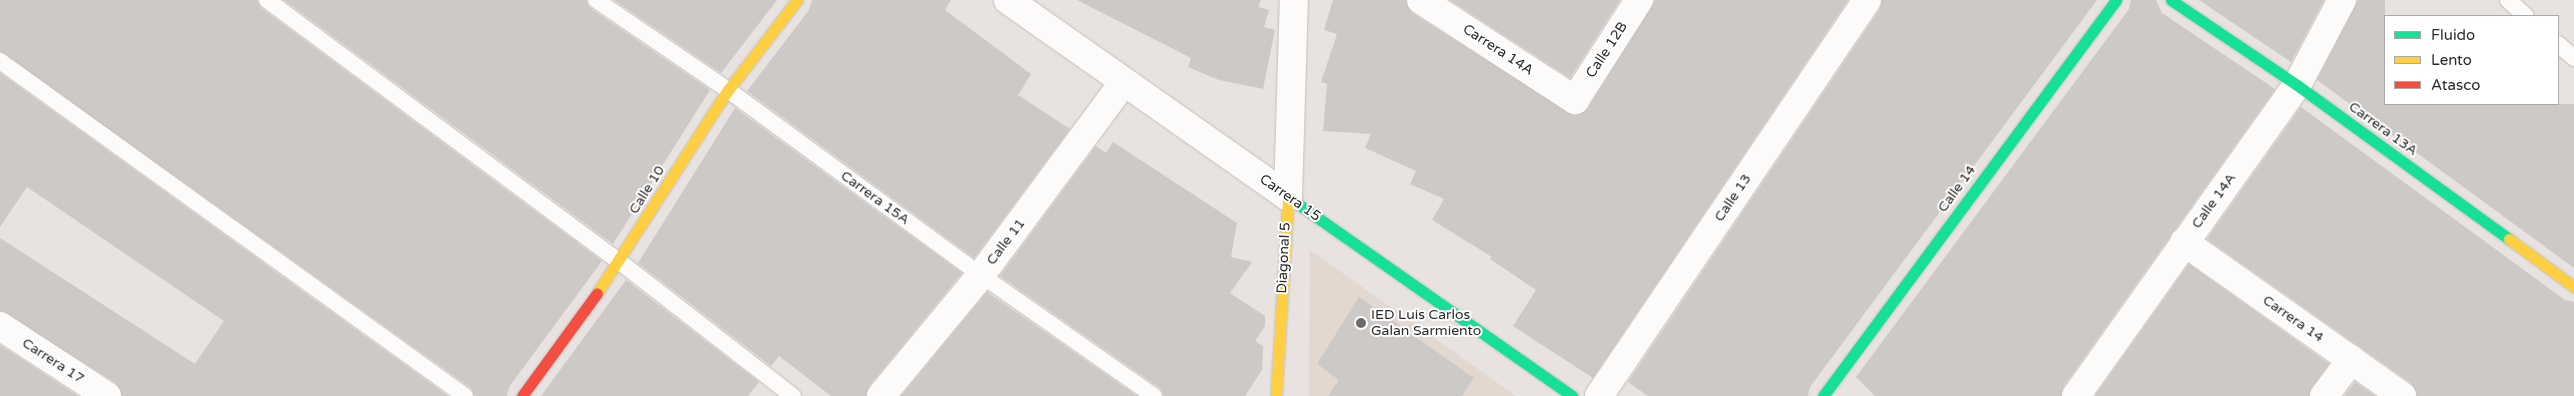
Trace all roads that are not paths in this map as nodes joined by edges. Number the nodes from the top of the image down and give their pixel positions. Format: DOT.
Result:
graph roads {
  1 [pos="267,0"];
  2 [pos="596,0"];
  3 [pos="797,0"];
  4 [pos="1008,0"];
  5 [pos="1294,0"];
  6 [pos="1421,0"];
  7 [pos="1639,0"];
  8 [pos="1867,0"];
  9 [pos="2116,0"];
  10 [pos="2170,0"];
  11 [pos="2342,0"];
  12 [pos="2508,0"];
  13 [pos="2525,15"];
  14 [pos="2559,45"];
  15 [pos="2574,58"];
  16 [pos="0,61"];
  17 [pos="1124,82"];
  18 [pos="2297,85"];
  19 [pos="728,90"];
  20 [pos="1575,100"];
  21 [pos="1288,197"];
  22 [pos="2184,242"];
  23 [pos="620,262"];
  24 [pos="981,275"];
  25 [pos="2574,287"];
  26 [pos="0,326"];
  27 [pos="2352,359"];
  28 [pos="107,396"];
  29 [pos="466,396"];
  30 [pos="522,396"];
  31 [pos="793,396"];
  32 [pos="881,396"];
  33 [pos="1154,396"];
  34 [pos="1276,396"];
  35 [pos="1572,396"];
  36 [pos="1599,396"];
  37 [pos="1823,396"];
  38 [pos="2076,396"];
  39 [pos="2324,396"];
  40 [pos="2402,396"];
  1 -- 23 [label="lane"];
  2 -- 19 [label="lane, Carrera 15A"];
  3 -- 19 [label="street, Calle 10"];
  4 -- 17 [label="street, Carrera 15"];
  5 -- 21 [label="street, Diagonal 5"];
  6 -- 20 [label="street, Carrera 14A"];
  7 -- 20 [label="street, Calle 12B"];
  8 -- 36 [label="street, Calle 13"];
  9 -- 37 [label="street, Calle 14"];
  10 -- 18 [label="street, Carrera 13A"];
  11 -- 18 [label="street, Calle 14A"];
  12 -- 13 [label="lane"];
  14 -- 15 [label="lane"];
  16 -- 29 [label="lane"];
  17 -- 21 [label="street, Carrera 15"];
  17 -- 24 [label="street, Calle 11"];
  18 -- 22 [label="street, Calle 14A"];
  18 -- 25 [label="street, Carrera 13A"];
  19 -- 23 [label="street, Calle 10"];
  19 -- 24 [label="lane, Carrera 15A"];
  21 -- 34 [label="street, Diagonal 5"];
  21 -- 35 [label="street, Carrera 15"];
  22 -- 27 [label="street, Carrera 14"];
  22 -- 38 [label="street, Calle 14A"];
  23 -- 30 [label="street, Calle 10"];
  23 -- 31 [label="lane"];
  24 -- 32 [label="street, Calle 11"];
  24 -- 33 [label="lane, Carrera 15A"];
  26 -- 28 [label="street, Carrera 17"];
  27 -- 39 [label="street"];
  27 -- 40 [label="street, Carrera 14"];
}
